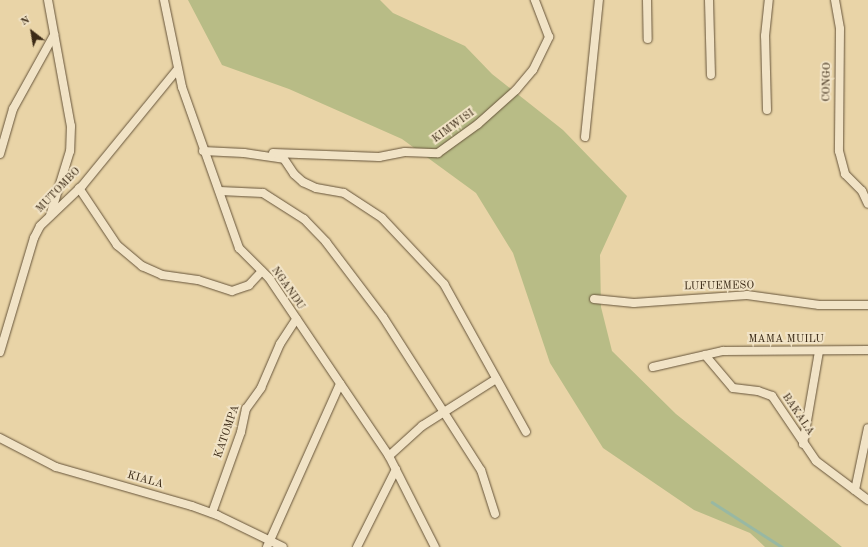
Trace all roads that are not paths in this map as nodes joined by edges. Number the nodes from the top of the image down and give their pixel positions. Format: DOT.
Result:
graph roads {
  1 [pos="48,0"];
  2 [pos="164,0"];
  3 [pos="535,0"];
  4 [pos="599,0"];
  5 [pos="647,0"];
  6 [pos="709,0"];
  7 [pos="769,0"];
  8 [pos="835,0"];
  9 [pos="54,35"];
  10 [pos="648,39"];
  11 [pos="178,70"];
  12 [pos="711,75"];
  13 [pos="767,110"];
  14 [pos="585,137"];
  15 [pos="203,151"];
  16 [pos="244,153"];
  17 [pos="0,154"];
  18 [pos="79,188"];
  19 [pos="220,191"];
  20 [pos="868,204"];
  21 [pos="50,216"];
  22 [pos="262,271"];
  23 [pos="594,299"];
  24 [pos="868,305"];
  25 [pos="296,319"];
  26 [pos="868,350"];
  27 [pos="819,351"];
  28 [pos="0,352"];
  29 [pos="705,355"];
  30 [pos="653,367"];
  31 [pos="496,379"];
  32 [pos="340,384"];
  33 [pos="445,411"];
  34 [pos="868,428"];
  35 [pos="526,432"];
  36 [pos="0,438"];
  37 [pos="803,444"];
  38 [pos="389,456"];
  39 [pos="396,469"];
  40 [pos="855,490"];
  41 [pos="868,500"];
  42 [pos="212,513"];
  43 [pos="495,514"];
  44 [pos="268,544"];
  45 [pos="283,547"];
  46 [pos="357,547"];
  47 [pos="435,547"];
  1 -- 9 [label="street"];
  2 -- 11 [label="street, NGANDU"];
  3 -- 16 [label="street, KIMWISI"];
  4 -- 14 [label="street"];
  5 -- 10 [label="street"];
  6 -- 12 [label="street"];
  7 -- 13 [label="street"];
  8 -- 20 [label="street, CONGO"];
  9 -- 17 [label="street"];
  9 -- 21 [label="street"];
  11 -- 15 [label="street, NGANDU"];
  11 -- 18 [label="street, MUTOMBO"];
  15 -- 16 [label="street"];
  15 -- 19 [label="street, NGANDU"];
  16 -- 31 [label="street"];
  18 -- 21 [label="street, MUTOMBO"];
  18 -- 22 [label="street"];
  19 -- 22 [label="street, NGANDU"];
  19 -- 33 [label="street"];
  21 -- 28 [label="street, MUTOMBO"];
  22 -- 25 [label="street, NGANDU"];
  23 -- 24 [label="street, LUFUEMESO"];
  25 -- 32 [label="street, NGANDU"];
  25 -- 42 [label="street, KATOMPA"];
  26 -- 27 [label="street, MAMA MUILU"];
  27 -- 29 [label="street, MAMA MUILU"];
  27 -- 37 [label="street"];
  29 -- 30 [label="street, MAMA MUILU"];
  29 -- 37 [label="street, BAKALA"];
  31 -- 33 [label="street"];
  31 -- 35 [label="street"];
  32 -- 38 [label="street, NGANDU"];
  32 -- 44 [label="street"];
  33 -- 38 [label="street"];
  33 -- 43 [label="street"];
  34 -- 40 [label="street"];
  36 -- 42 [label="street, KIALA"];
  37 -- 40 [label="street, BAKALA"];
  38 -- 39 [label="street, NGANDU"];
  39 -- 46 [label="street"];
  39 -- 47 [label="street, NGANDU"];
  40 -- 41 [label="street, BAKALA"];
  42 -- 44 [label="street, KIALA"];
  44 -- 45 [label="street, KIALA"];
}
